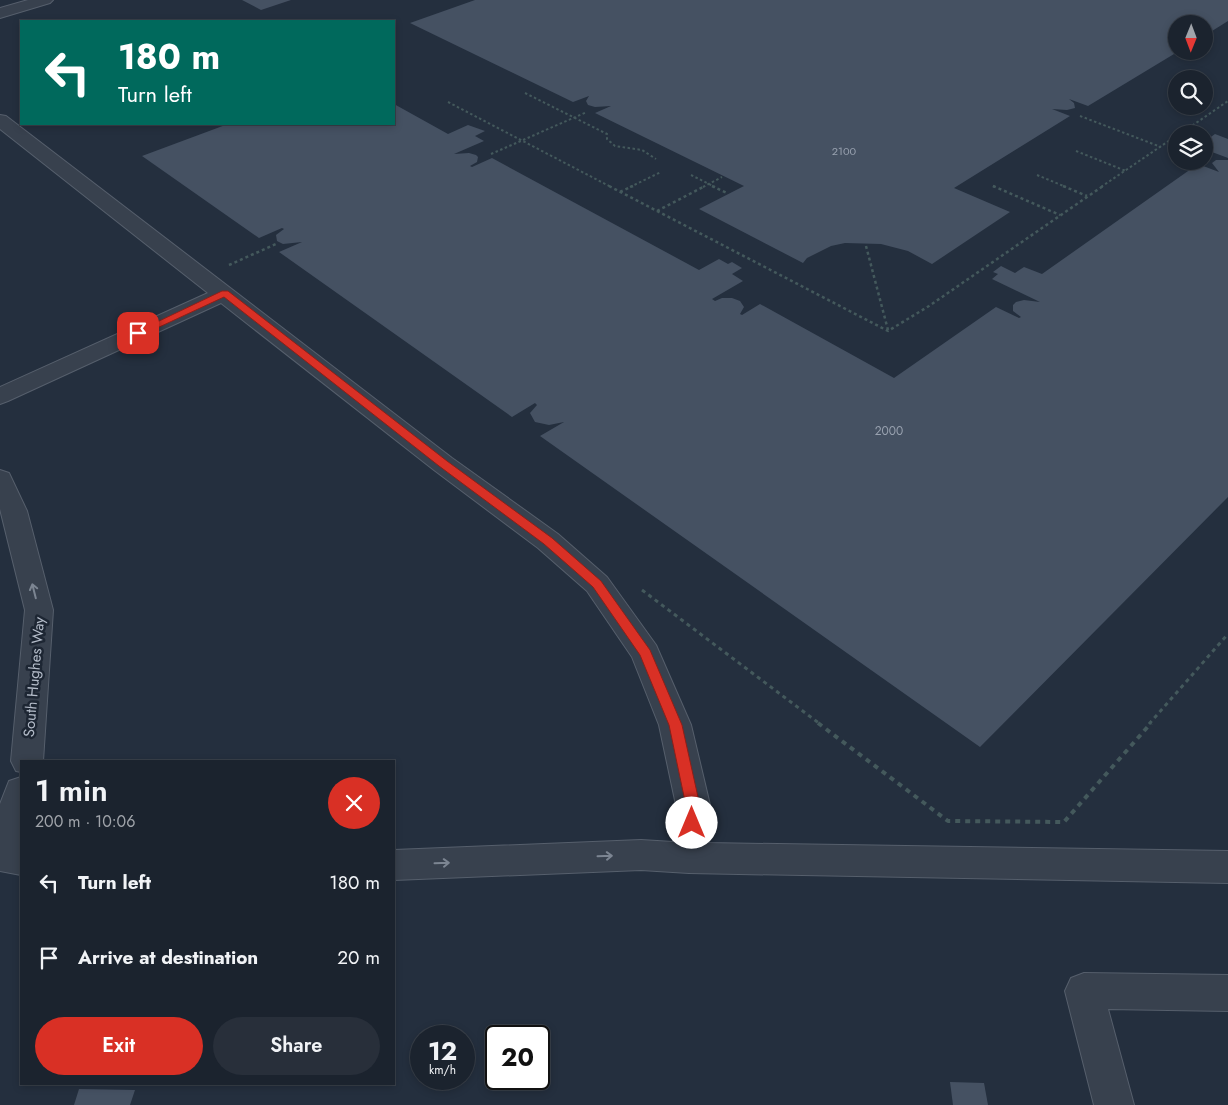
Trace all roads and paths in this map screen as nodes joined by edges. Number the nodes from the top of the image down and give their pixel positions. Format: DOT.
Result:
graph roads {
  1 [pos="45,0"];
  2 [pos="0,13"];
  3 [pos="525,93"];
  4 [pos="1228,101"];
  5 [pos="448,102"];
  6 [pos="587,112"];
  7 [pos="1080,116"];
  8 [pos="574,118"];
  9 [pos="0,120"];
  10 [pos="1193,125"];
  11 [pos="523,141"];
  12 [pos="1168,142"];
  13 [pos="1161,147"];
  14 [pos="1076,150"];
  15 [pos="491,154"];
  16 [pos="656,159"];
  17 [pos="1126,170"];
  18 [pos="661,172"];
  19 [pos="691,175"];
  20 [pos="1037,175"];
  21 [pos="722,177"];
  22 [pos="708,185"];
  23 [pos="993,186"];
  24 [pos="620,192"];
  25 [pos="727,193"];
  26 [pos="1087,196"];
  27 [pos="657,212"];
  28 [pos="1060,215"];
  29 [pos="276,244"];
  30 [pos="866,246"];
  31 [pos="226,279"];
  32 [pos="888,331"];
  33 [pos="0,396"];
  34 [pos="0,479"];
  35 [pos="635,585"];
  36 [pos="1228,634"];
  37 [pos="27,760"];
  38 [pos="20,794"];
  39 [pos="0,850"];
  40 [pos="0,856"];
  41 [pos="688,858"];
  42 [pos="20,860"];
  43 [pos="395,864"];
  44 [pos="1228,867"];
  45 [pos="1228,993"];
  46 [pos="1114,1105"];
  1 -- 2 [label="street"];
  3 -- 8 [label="path"];
  4 -- 10 [label="path"];
  5 -- 11 [label="path"];
  6 -- 8 [label="path"];
  7 -- 13 [label="path"];
  8 -- 11 [label="path"];
  8 -- 16 [label="path"];
  9 -- 31 [label="street"];
  11 -- 15 [label="path"];
  11 -- 24 [label="path"];
  12 -- 13 [label="path"];
  13 -- 17 [label="path"];
  14 -- 17 [label="path"];
  17 -- 26 [label="path"];
  18 -- 24 [label="path"];
  19 -- 22 [label="path"];
  20 -- 26 [label="path"];
  21 -- 22 [label="path"];
  22 -- 25 [label="path"];
  22 -- 27 [label="path"];
  23 -- 28 [label="path"];
  24 -- 27 [label="path"];
  26 -- 28 [label="path"];
  27 -- 32 [label="path"];
  28 -- 32 [label="path"];
  29 -- 31 [label="path"];
  30 -- 32 [label="path"];
  31 -- 33 [label="street"];
  31 -- 41 [label="street"];
  37 -- 34 [label="street, South Hughes Way, one-way"];
  35 -- 36 [label="path"];
  38 -- 39 [label="street"];
  40 -- 42 [label="street"];
  43 -- 41 [label="street, one-way"];
  41 -- 44 [label="street"];
  45 -- 46 [label="street"];
}
